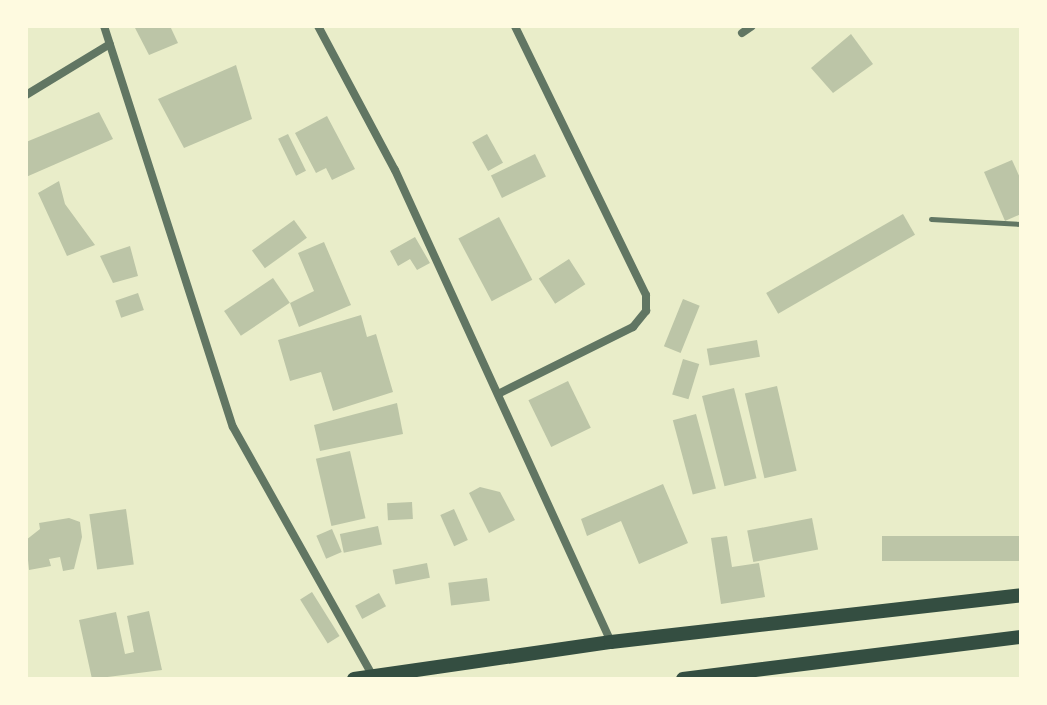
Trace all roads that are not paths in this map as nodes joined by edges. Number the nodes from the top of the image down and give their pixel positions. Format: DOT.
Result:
graph roads {
  1 [pos="104,26"];
  2 [pos="318,26"];
  3 [pos="515,26"];
  4 [pos="752,26"];
  5 [pos="742,33"];
  6 [pos="110,44"];
  7 [pos="26,95"];
  8 [pos="931,219"];
  9 [pos="1021,224"];
  10 [pos="498,394"];
  11 [pos="1021,595"];
  12 [pos="1021,637"];
  13 [pos="611,642"];
  14 [pos="373,676"];
  15 [pos="354,679"];
  16 [pos="683,679"];
  1 -- 6 [label="street"];
  2 -- 10 [label="street"];
  3 -- 10 [label="street"];
  4 -- 5 [label="street"];
  6 -- 7 [label="street"];
  6 -- 14 [label="street"];
  8 -- 9 [label="lane"];
  10 -- 13 [label="street"];
  11 -- 13 [label="main road"];
  12 -- 16 [label="main road"];
  13 -- 14 [label="main road"];
  14 -- 15 [label="main road"];
}
